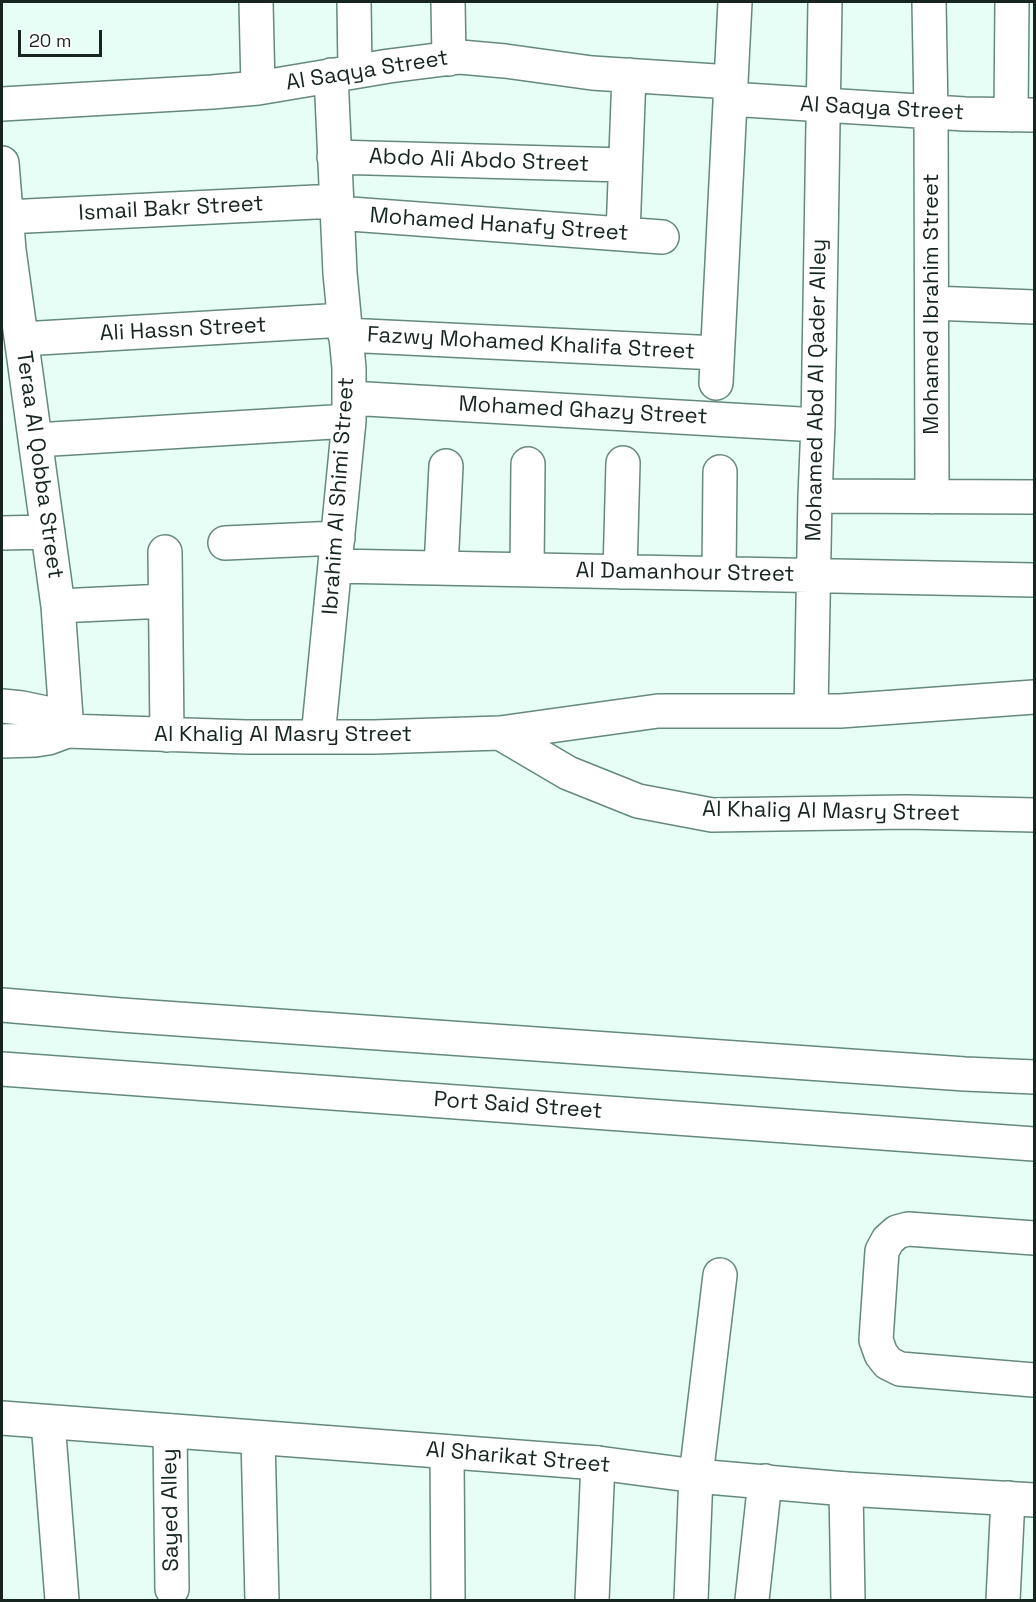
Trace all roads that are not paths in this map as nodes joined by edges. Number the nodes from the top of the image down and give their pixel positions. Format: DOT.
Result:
graph roads {
  1 [pos="256,2"];
  2 [pos="354,2"];
  3 [pos="448,2"];
  4 [pos="735,2"];
  5 [pos="825,2"];
  6 [pos="929,2"];
  7 [pos="1012,2"];
  8 [pos="449,59"];
  9 [pos="343,74"];
  10 [pos="628,75"];
  11 [pos="258,88"];
  12 [pos="731,90"];
  13 [pos="2,105"];
  14 [pos="823,105"];
  15 [pos="932,112"];
  16 [pos="1023,115"];
  17 [pos="334,157"];
  18 [pos="2,163"];
  19 [pos="624,165"];
  20 [pos="336,207"];
  21 [pos="5,230"];
  22 [pos="623,234"];
  23 [pos="662,237"];
  24 [pos="932,303"];
  25 [pos="1035,308"];
  26 [pos="345,327"];
  27 [pos="22,339"];
  28 [pos="15,390"];
  29 [pos="349,410"];
  30 [pos="818,425"];
  31 [pos="36,440"];
  32 [pos="622,463"];
  33 [pos="528,464"];
  34 [pos="446,466"];
  35 [pos="720,472"];
  36 [pos="815,496"];
  37 [pos="932,496"];
  38 [pos="1035,497"];
  39 [pos="48,532"];
  40 [pos="2,533"];
  41 [pos="225,543"];
  42 [pos="165,552"];
  43 [pos="336,552"];
  44 [pos="441,568"];
  45 [pos="527,570"];
  46 [pos="620,572"];
  47 [pos="719,573"];
  48 [pos="813,575"];
  49 [pos="1035,580"];
  50 [pos="165,601"];
  51 [pos="58,606"];
  52 [pos="1035,698"];
  53 [pos="2,706"];
  54 [pos="811,711"];
  55 [pos="67,731"];
  56 [pos="500,733"];
  57 [pos="166,735"];
  58 [pos="318,736"];
  59 [pos="2,741"];
  60 [pos="1035,815"];
  61 [pos="2,1005"];
  62 [pos="2,1069"];
  63 [pos="1035,1077"];
  64 [pos="1035,1144"];
  65 [pos="1035,1238"];
  66 [pos="720,1275"];
  67 [pos="1035,1380"];
  68 [pos="2,1419"];
  69 [pos="48,1422"];
  70 [pos="170,1431"];
  71 [pos="258,1438"];
  72 [pos="447,1452"];
  73 [pos="598,1463"];
  74 [pos="696,1476"];
  75 [pos="765,1481"];
  76 [pos="846,1489"];
  77 [pos="1021,1499"];
  78 [pos="172,1589"];
  79 [pos="62,1600"];
  80 [pos="262,1600"];
  81 [pos="448,1600"];
  82 [pos="592,1600"];
  83 [pos="691,1600"];
  84 [pos="752,1600"];
  85 [pos="848,1600"];
  86 [pos="1003,1600"];
  1 -- 11 [label="street"];
  2 -- 9 [label="street, Ibrahim Al Shimi Street"];
  3 -- 8 [label="street"];
  4 -- 12 [label="street"];
  5 -- 14 [label="street, Mohamed Abd Al Qader Alley"];
  6 -- 15 [label="street, Mohamed Ibrahim Street"];
  7 -- 16 [label="street"];
  8 -- 9 [label="street, Al Saqya Street"];
  8 -- 10 [label="street, Al Saqya Street"];
  9 -- 11 [label="street, Al Saqya Street"];
  9 -- 17 [label="street, Ibrahim Al Shimi Street"];
  10 -- 12 [label="street, Al Saqya Street"];
  10 -- 19 [label="street"];
  11 -- 13 [label="street, Al Saqya Street"];
  12 -- 14 [label="street, Al Saqya Street"];
  12 -- 26 [label="street, Fazwy Mohamed Khalifa Street"];
  14 -- 15 [label="street, Al Saqya Street"];
  14 -- 30 [label="street, Mohamed Abd Al Qader Alley"];
  15 -- 16 [label="street, Al Saqya Street"];
  15 -- 24 [label="street, Mohamed Ibrahim Street"];
  17 -- 19 [label="street, Abdo Ali Abdo Street"];
  17 -- 20 [label="street, Ibrahim Al Shimi Street"];
  18 -- 21 [label="street, Teraa Al Qobba Street"];
  19 -- 22 [label="street"];
  20 -- 21 [label="street, Ismail Bakr Street"];
  20 -- 22 [label="street, Mohamed Hanafy Street"];
  20 -- 26 [label="street, Ibrahim Al Shimi Street"];
  21 -- 27 [label="street, Teraa Al Qobba Street"];
  22 -- 23 [label="street, Mohamed Hanafy Street"];
  24 -- 25 [label="street"];
  24 -- 37 [label="street, Mohamed Ibrahim Street"];
  26 -- 27 [label="street, Ali Hassn Street"];
  26 -- 29 [label="street, Ibrahim Al Shimi Street"];
  27 -- 28 [label="street, Teraa Al Qobba Street"];
  28 -- 31 [label="street, Teraa Al Qobba Street"];
  29 -- 30 [label="street, Mohamed Ghazy Street"];
  29 -- 31 [label="street, Mohamed Ghazy Street"];
  29 -- 43 [label="street, Ibrahim Al Shimi Street"];
  30 -- 36 [label="street, Mohamed Abd Al Qader Alley"];
  31 -- 39 [label="street, Teraa Al Qobba Street"];
  32 -- 46 [label="street"];
  33 -- 45 [label="street"];
  34 -- 44 [label="street"];
  35 -- 47 [label="street"];
  36 -- 37 [label="street"];
  36 -- 48 [label="street, Mohamed Abd Al Qader Alley"];
  37 -- 38 [label="street"];
  39 -- 40 [label="street"];
  39 -- 51 [label="street, Teraa Al Qobba Street"];
  41 -- 43 [label="street, Al Damanhour Street"];
  42 -- 50 [label="street"];
  43 -- 44 [label="street, Al Damanhour Street"];
  43 -- 58 [label="street, Ibrahim Al Shimi Street"];
  44 -- 45 [label="street, Al Damanhour Street"];
  45 -- 46 [label="street, Al Damanhour Street"];
  46 -- 47 [label="street, Al Damanhour Street"];
  47 -- 48 [label="street, Al Damanhour Street"];
  48 -- 49 [label="street, Al Damanhour Street"];
  48 -- 54 [label="street, Mohamed Abd Al Qader Alley"];
  50 -- 51 [label="street"];
  50 -- 57 [label="street"];
  51 -- 55 [label="street, Teraa Al Qobba Street"];
  52 -- 54 [label="street, Al Khalig Al Masry Street"];
  53 -- 55 [label="street"];
  54 -- 56 [label="street, Al Khalig Al Masry Street"];
  55 -- 57 [label="street, Al Khalig Al Masry Street"];
  55 -- 59 [label="street, Al Khalig Al Masry Street"];
  56 -- 58 [label="street, Al Khalig Al Masry Street"];
  56 -- 60 [label="street, Al Khalig Al Masry Street"];
  57 -- 58 [label="street, Al Khalig Al Masry Street"];
  61 -- 63 [label="street"];
  62 -- 64 [label="street, Port Said Street"];
  65 -- 67 [label="street"];
  66 -- 74 [label="street"];
  68 -- 69 [label="street, Al Sharikat Street"];
  69 -- 70 [label="street, Al Sharikat Street"];
  69 -- 79 [label="street"];
  70 -- 71 [label="street, Al Sharikat Street"];
  70 -- 78 [label="street, Sayed Alley"];
  71 -- 72 [label="street, Al Sharikat Street"];
  71 -- 80 [label="street"];
  72 -- 73 [label="street, Al Sharikat Street"];
  72 -- 81 [label="street"];
  73 -- 74 [label="street, Al Sharikat Street"];
  73 -- 82 [label="street"];
  74 -- 75 [label="street, Al Sharikat Street"];
  74 -- 83 [label="street"];
  75 -- 76 [label="street, Al Sharikat Street"];
  75 -- 84 [label="street"];
  76 -- 77 [label="street, Al Sharikat Street"];
  76 -- 85 [label="street"];
  77 -- 86 [label="street"];
}
